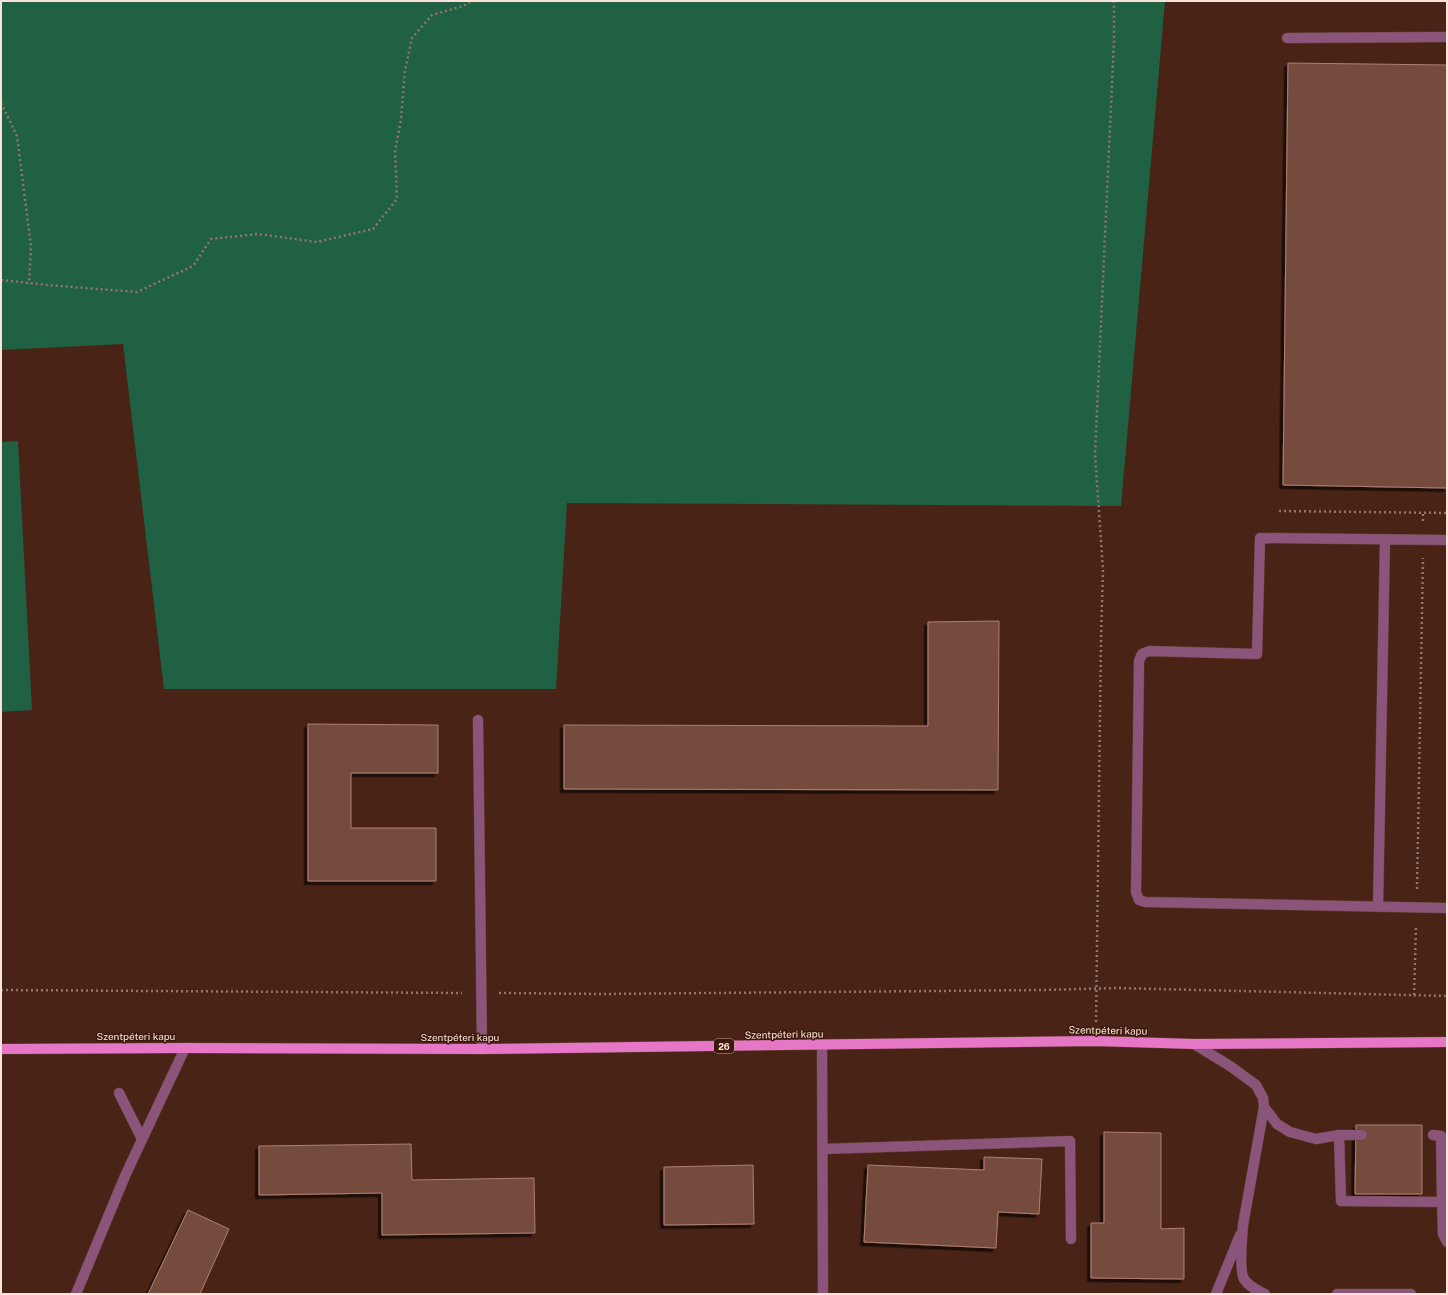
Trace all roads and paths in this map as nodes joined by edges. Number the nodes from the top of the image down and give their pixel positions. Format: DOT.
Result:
graph roads {
  1 [pos="472,1"];
  2 [pos="1114,1"];
  3 [pos="1447,37"];
  4 [pos="1287,38"];
  5 [pos="1,103"];
  6 [pos="1,280"];
  7 [pos="30,284"];
  8 [pos="1278,511"];
  9 [pos="1423,513"];
  10 [pos="1447,513"];
  11 [pos="1385,540"];
  12 [pos="1423,540"];
  13 [pos="1447,540"];
  14 [pos="478,720"];
  15 [pos="1378,907"];
  16 [pos="1417,908"];
  17 [pos="1447,908"];
  18 [pos="1097,989"];
  19 [pos="1,990"];
  20 [pos="481,993"];
  21 [pos="1414,995"];
  22 [pos="1447,996"];
  23 [pos="1095,1041"];
  24 [pos="1447,1042"];
  25 [pos="1194,1044"];
  26 [pos="822,1045"];
  27 [pos="185,1048"];
  28 [pos="482,1049"];
  29 [pos="1,1050"];
  30 [pos="119,1093"];
  31 [pos="1264,1107"];
  32 [pos="1339,1135"];
  33 [pos="1362,1135"];
  34 [pos="1433,1135"];
  35 [pos="142,1139"];
  36 [pos="823,1148"];
  37 [pos="1442,1202"];
  38 [pos="1243,1225"];
  39 [pos="1071,1239"];
  40 [pos="1447,1242"];
  41 [pos="76,1294"];
  42 [pos="823,1294"];
  43 [pos="1216,1294"];
  44 [pos="1265,1294"];
  45 [pos="1337,1294"];
  46 [pos="1411,1294"];
  1 -- 7 [label="path"];
  2 -- 18 [label="path"];
  3 -- 4 [label="street"];
  5 -- 7 [label="path"];
  6 -- 7 [label="path"];
  8 -- 9 [label="path"];
  9 -- 10 [label="path"];
  9 -- 12 [label="path"];
  11 -- 12 [label="street"];
  11 -- 15 [label="street"];
  11 -- 15 [label="street"];
  12 -- 13 [label="street"];
  12 -- 16 [label="path"];
  14 -- 20 [label="street"];
  15 -- 16 [label="street"];
  16 -- 17 [label="street"];
  16 -- 21 [label="path"];
  18 -- 20 [label="path"];
  18 -- 21 [label="path"];
  18 -- 23 [label="path"];
  19 -- 20 [label="path"];
  20 -- 28 [label="street"];
  21 -- 22 [label="path"];
  23 -- 25 [label="main road, Szentpéteri kapu / 26"];
  23 -- 26 [label="main road, Szentpéteri kapu / 26"];
  24 -- 25 [label="main road, Szentpéteri kapu / 26"];
  25 -- 31 [label="street"];
  26 -- 28 [label="main road, Szentpéteri kapu / 26"];
  26 -- 36 [label="street"];
  27 -- 28 [label="main road, Szentpéteri kapu / 26"];
  27 -- 29 [label="main road, Szentpéteri kapu / 26"];
  27 -- 35 [label="street"];
  30 -- 35 [label="street"];
  31 -- 32 [label="street"];
  31 -- 38 [label="street"];
  32 -- 33 [label="street"];
  32 -- 37 [label="street"];
  34 -- 37 [label="street"];
  35 -- 41 [label="street"];
  36 -- 39 [label="street"];
  36 -- 42 [label="street"];
  37 -- 40 [label="street"];
  38 -- 43 [label="street"];
  38 -- 44 [label="street"];
  45 -- 46 [label="street"];
}
